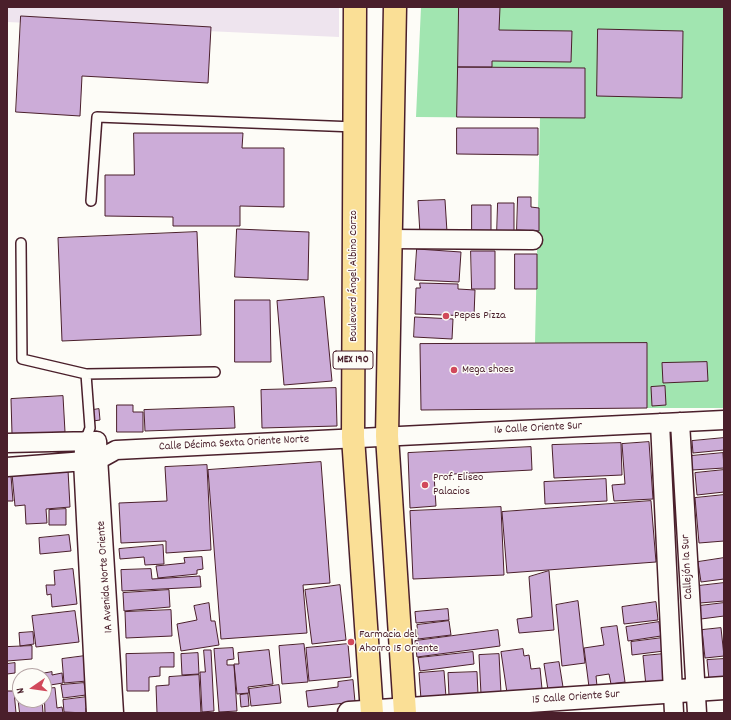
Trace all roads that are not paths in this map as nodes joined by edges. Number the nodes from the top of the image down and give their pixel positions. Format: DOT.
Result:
graph roads {
  1 [pos="355,7"];
  2 [pos="395,7"];
  3 [pos="355,127"];
  4 [pos="91,201"];
  5 [pos="390,239"];
  6 [pos="533,240"];
  7 [pos="21,243"];
  8 [pos="215,372"];
  9 [pos="86,374"];
  10 [pos="724,420"];
  11 [pos="680,422"];
  12 [pos="660,423"];
  13 [pos="387,436"];
  14 [pos="90,437"];
  15 [pos="353,437"];
  16 [pos="7,443"];
  17 [pos="116,450"];
  18 [pos="90,460"];
  19 [pos="7,467"];
  20 [pos="724,688"];
  21 [pos="696,690"];
  22 [pos="673,691"];
  23 [pos="405,711"];
  24 [pos="372,712"];
  25 [pos="96,713"];
  26 [pos="114,713"];
  27 [pos="349,713"];
  28 [pos="674,713"];
  29 [pos="697,713"];
  1 -- 3 [label="main road, Boulevard Ángel Albino Corzo / MEX 190"];
  2 -- 5 [label="main road, MEX 190"];
  3 -- 4 [label="lane"];
  3 -- 15 [label="main road, Boulevard Ángel Albino Corzo / MEX 190"];
  5 -- 6 [label="street"];
  5 -- 13 [label="main road, MEX 190"];
  7 -- 9 [label="lane"];
  8 -- 9 [label="lane"];
  9 -- 14 [label="lane"];
  10 -- 11 [label="street, 16 Calle Oriente Sur"];
  11 -- 12 [label="street, 16 Calle Oriente Sur"];
  11 -- 21 [label="street, Callejón 1a Sur"];
  12 -- 13 [label="street, 16 Calle Oriente Sur"];
  12 -- 22 [label="street, Callejón 1a Sur"];
  13 -- 15 [label="street, 16 Calle Oriente Sur"];
  13 -- 23 [label="main road, MEX 190"];
  14 -- 16 [label="street, Calle Décima Sexta Oriente Norte"];
  14 -- 17 [label="street, Calle Décima Sexta Oriente Norte"];
  14 -- 18 [label="street, 1A Avenida Norte Oriente"];
  15 -- 17 [label="street, Calle Décima Sexta Oriente Norte"];
  15 -- 24 [label="main road, Boulevard Ángel Albino Corzo / MEX 190"];
  17 -- 18 [label="street, Calle Décima Sexta Oriente Norte"];
  18 -- 19 [label="street, Calle Décima Sexta Oriente Norte"];
  18 -- 25 [label="street, 1A Avenida Norte Oriente"];
  18 -- 26 [label="street, 1A Avenida Norte Oriente"];
  20 -- 21 [label="main road, 15 Calle Oriente Sur"];
  21 -- 22 [label="main road, 15 Calle Oriente Sur"];
  21 -- 29 [label="street, Callejón 1a Sur"];
  22 -- 23 [label="main road, 15 Calle Oriente Sur"];
  22 -- 28 [label="street, Callejón 1a Sur"];
  23 -- 24 [label="main road, 15 Calle Oriente Sur"];
  24 -- 27 [label="main road, 15 Calle Oriente Sur"];
}
